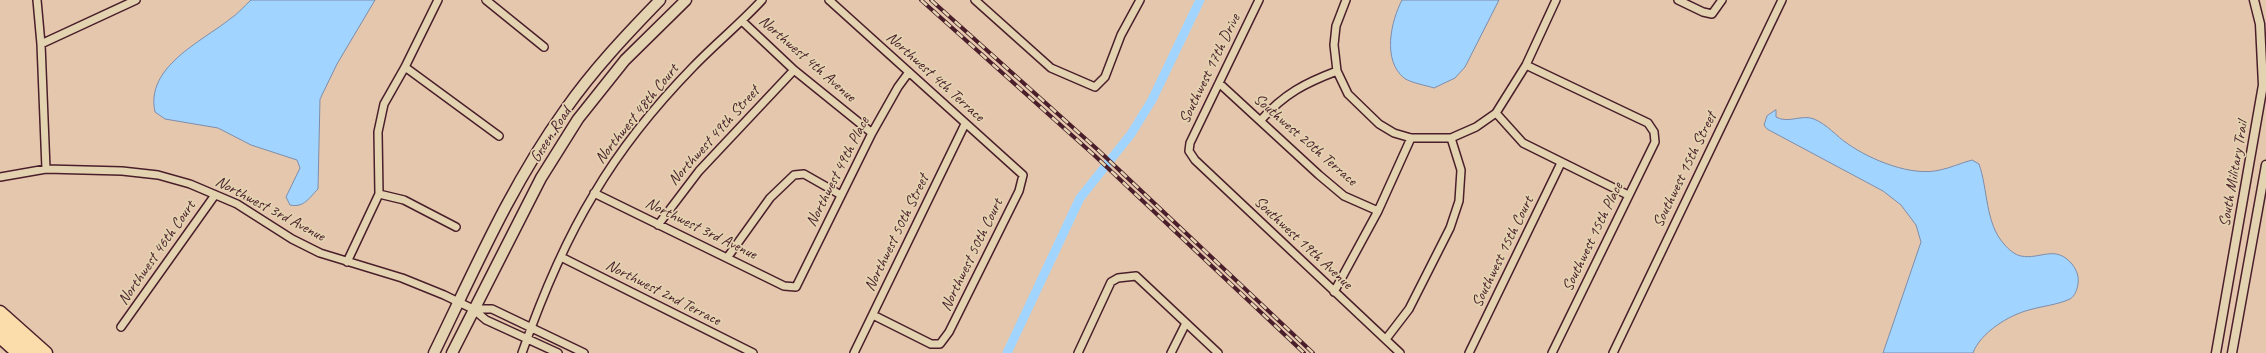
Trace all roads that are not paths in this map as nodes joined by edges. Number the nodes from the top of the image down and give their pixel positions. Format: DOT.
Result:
graph roads {
  1 [pos="37,0"];
  2 [pos="136,0"];
  3 [pos="438,0"];
  4 [pos="486,0"];
  5 [pos="660,0"];
  6 [pos="686,0"];
  7 [pos="762,0"];
  8 [pos="829,0"];
  9 [pos="975,0"];
  10 [pos="1140,0"];
  11 [pos="1259,0"];
  12 [pos="1346,0"];
  13 [pos="1556,0"];
  14 [pos="1678,0"];
  15 [pos="1722,0"];
  16 [pos="1782,0"];
  17 [pos="2254,0"];
  18 [pos="742,21"];
  19 [pos="41,44"];
  20 [pos="544,47"];
  21 [pos="1526,65"];
  22 [pos="406,67"];
  23 [pos="794,70"];
  24 [pos="1337,70"];
  25 [pos="909,72"];
  26 [pos="1219,83"];
  27 [pos="1496,113"];
  28 [pos="1261,120"];
  29 [pos="965,124"];
  30 [pos="872,133"];
  31 [pos="499,136"];
  32 [pos="1411,138"];
  33 [pos="1451,138"];
  34 [pos="1189,151"];
  35 [pos="1561,163"];
  36 [pos="2266,165"];
  37 [pos="46,168"];
  38 [pos="1022,175"];
  39 [pos="0,177"];
  40 [pos="594,193"];
  41 [pos="379,194"];
  42 [pos="215,195"];
  43 [pos="841,195"];
  44 [pos="1628,195"];
  45 [pos="1378,211"];
  46 [pos="658,225"];
  47 [pos="456,227"];
  48 [pos="562,257"];
  49 [pos="727,258"];
  50 [pos="347,262"];
  51 [pos="796,287"];
  52 [pos="1334,292"];
  53 [pos="459,302"];
  54 [pos="473,309"];
  55 [pos="0,312"];
  56 [pos="873,315"];
  57 [pos="1186,323"];
  58 [pos="0,326"];
  59 [pos="121,327"];
  60 [pos="530,327"];
  61 [pos="0,337"];
  62 [pos="526,337"];
  63 [pos="1386,339"];
  64 [pos="18,353"];
  65 [pos="32,353"];
  66 [pos="46,353"];
  67 [pos="434,353"];
  68 [pos="452,353"];
  69 [pos="522,353"];
  70 [pos="558,353"];
  71 [pos="584,353"];
  72 [pos="753,353"];
  73 [pos="854,353"];
  74 [pos="1078,353"];
  75 [pos="1171,353"];
  76 [pos="1218,353"];
  77 [pos="1400,353"];
  78 [pos="1469,353"];
  79 [pos="1552,353"];
  80 [pos="1612,353"];
  81 [pos="2216,353"];
  82 [pos="2232,353"];
  1 -- 19 [label="street"];
  2 -- 19 [label="street"];
  3 -- 22 [label="street"];
  4 -- 20 [label="street"];
  5 -- 53 [label="main road, Green Road"];
  6 -- 54 [label="main road, Green Road"];
  7 -- 18 [label="street, Northwest 48th Court"];
  8 -- 25 [label="street, Northwest 4th Terrace"];
  9 -- 10 [label="street"];
  11 -- 26 [label="street, Southwest 17th Drive"];
  12 -- 24 [label="street"];
  13 -- 21 [label="street"];
  14 -- 15 [label="street"];
  16 -- 80 [label="street, Southwest 15th Street"];
  17 -- 81 [label="street, South Military Trail"];
  18 -- 23 [label="street, Northwest 4th Avenue"];
  18 -- 40 [label="street, Northwest 48th Court"];
  19 -- 37 [label="street"];
  21 -- 27 [label="street"];
  21 -- 44 [label="street, Southwest 15th Place"];
  22 -- 31 [label="street"];
  22 -- 41 [label="street"];
  23 -- 30 [label="street, Northwest 4th Avenue"];
  23 -- 46 [label="street, Northwest 49th Street"];
  24 -- 28 [label="street"];
  24 -- 32 [label="street"];
  25 -- 29 [label="street, Northwest 4th Terrace"];
  25 -- 30 [label="street, Northwest 49th Place"];
  26 -- 28 [label="street, Southwest 20th Terrace"];
  26 -- 34 [label="street, Southwest 17th Drive"];
  27 -- 33 [label="street"];
  27 -- 35 [label="street"];
  28 -- 45 [label="street, Southwest 20th Terrace"];
  29 -- 38 [label="street, Northwest 4th Terrace"];
  29 -- 56 [label="street, Northwest 50th Street"];
  30 -- 43 [label="street, Northwest 49th Place"];
  32 -- 33 [label="street"];
  32 -- 45 [label="street"];
  33 -- 63 [label="street"];
  34 -- 52 [label="street, Southwest 19th Avenue"];
  35 -- 44 [label="street"];
  35 -- 78 [label="street, Southwest 15th Court"];
  36 -- 82 [label="street, South Military Trail"];
  37 -- 39 [label="street, Northwest 3rd Avenue"];
  37 -- 42 [label="street, Northwest 3rd Avenue"];
  38 -- 56 [label="street, Northwest 50th Court"];
  40 -- 46 [label="street, Northwest 3rd Avenue"];
  40 -- 48 [label="street, Northwest 48th Court"];
  41 -- 47 [label="street"];
  41 -- 50 [label="street"];
  42 -- 50 [label="street, Northwest 3rd Avenue"];
  42 -- 59 [label="street, Northwest 46th Court"];
  43 -- 49 [label="street"];
  43 -- 51 [label="street, Northwest 49th Place"];
  44 -- 79 [label="street, Southwest 15th Place"];
  45 -- 52 [label="street"];
  46 -- 49 [label="street, Northwest 3rd Avenue"];
  48 -- 60 [label="street, Northwest 48th Court"];
  48 -- 72 [label="street, Northwest 2nd Terrace"];
  49 -- 51 [label="street, Northwest 3rd Avenue"];
  50 -- 53 [label="street, Northwest 3rd Avenue"];
  52 -- 63 [label="street, Southwest 19th Avenue"];
  53 -- 54 [label="street, Northwest 3rd Avenue"];
  53 -- 67 [label="main road, Green Road"];
  54 -- 60 [label="street"];
  54 -- 62 [label="street"];
  54 -- 68 [label="main road, Green Road"];
  55 -- 66 [label="highway"];
  56 -- 73 [label="street, Northwest 50th Street"];
  57 -- 74 [label="street"];
  57 -- 75 [label="street"];
  57 -- 76 [label="street"];
  58 -- 65 [label="highway"];
  60 -- 62 [label="street, Northwest 48th Court"];
  60 -- 71 [label="street"];
  61 -- 64 [label="highway"];
  62 -- 69 [label="street, Northwest 48th Court"];
  62 -- 70 [label="street"];
  63 -- 77 [label="street, Southwest 19th Avenue"];
}
